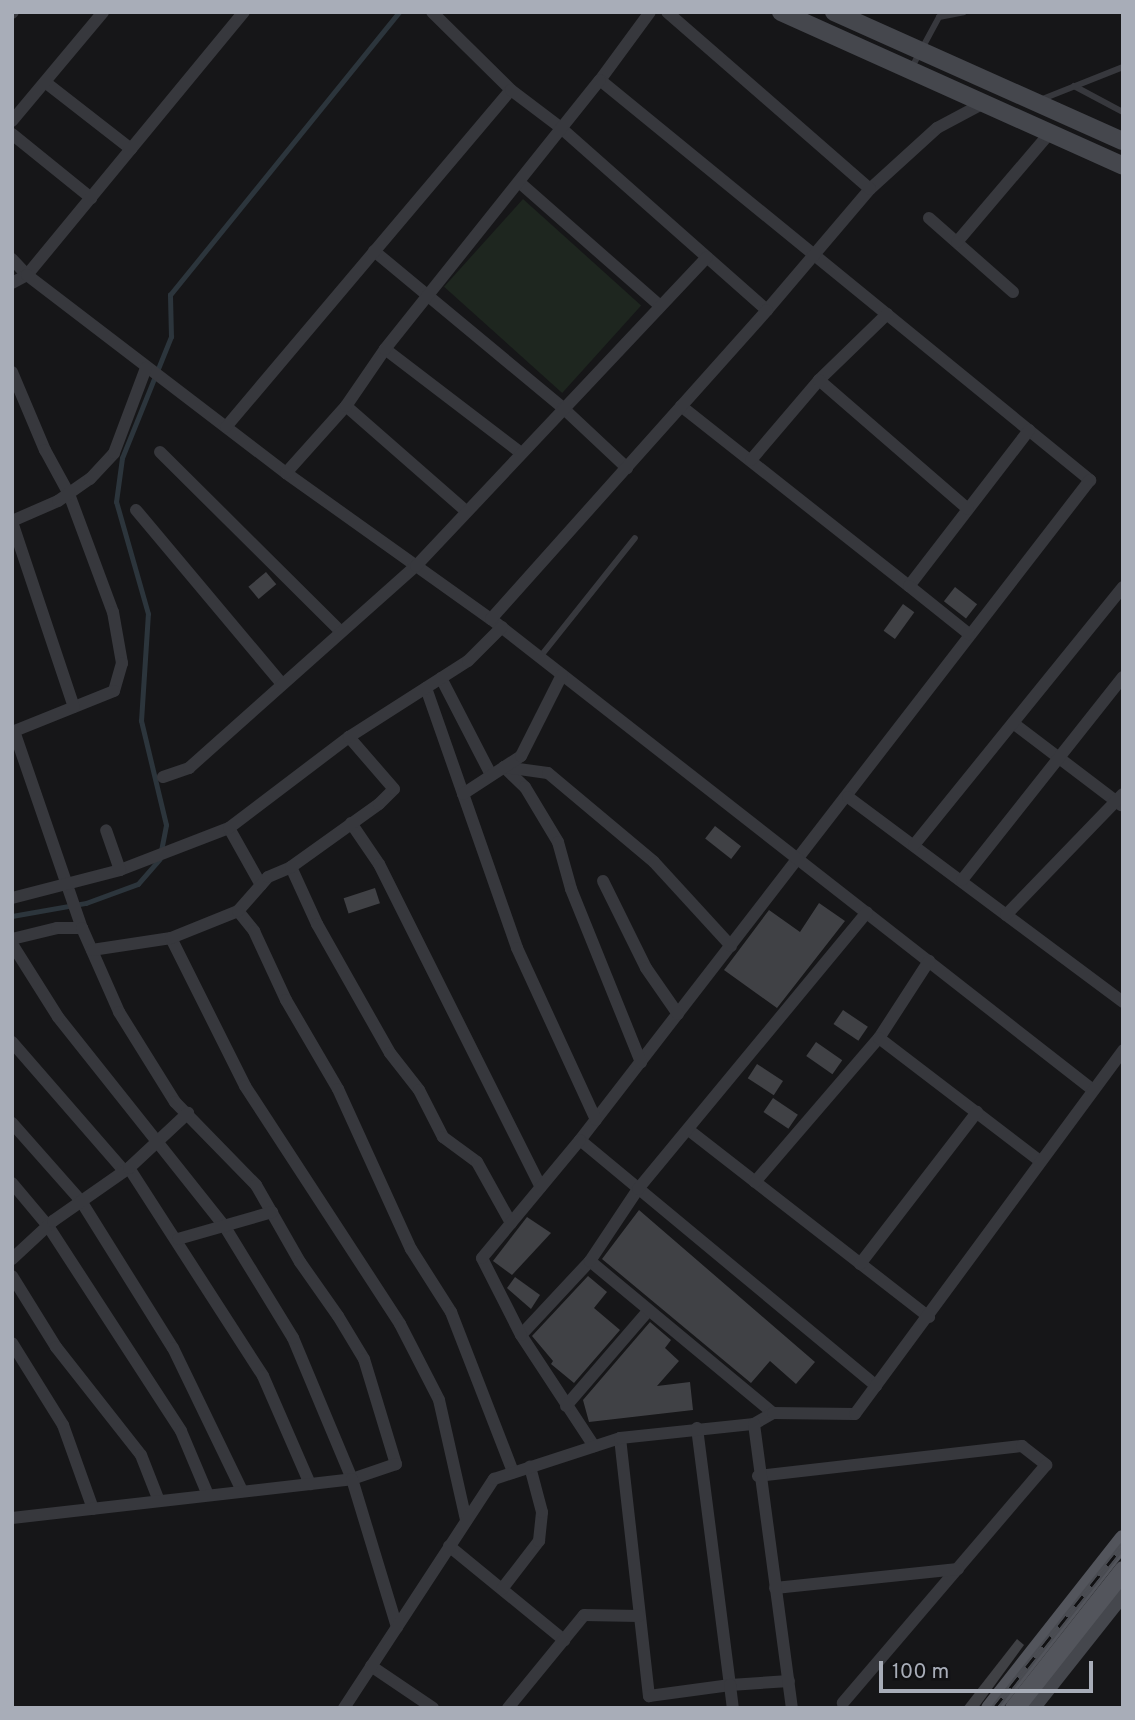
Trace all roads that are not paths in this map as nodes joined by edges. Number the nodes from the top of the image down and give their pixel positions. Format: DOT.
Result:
graph roads {
  1 [pos="103,12"];
  2 [pos="244,12"];
  3 [pos="432,12"];
  4 [pos="650,12"];
  5 [pos="667,12"];
  6 [pos="781,12"];
  7 [pos="834,12"];
  8 [pos="964,12"];
  9 [pos="937,15"];
  10 [pos="921,50"];
  11 [pos="1123,67"];
  12 [pos="910,72"];
  13 [pos="600,80"];
  14 [pos="45,82"];
  15 [pos="1074,86"];
  16 [pos="511,90"];
  17 [pos="1036,102"];
  18 [pos="982,104"];
  19 [pos="1123,112"];
  20 [pos="12,121"];
  21 [pos="561,128"];
  22 [pos="12,134"];
  23 [pos="1049,134"];
  24 [pos="1123,141"];
  25 [pos="131,149"];
  26 [pos="1123,166"];
  27 [pos="519,181"];
  28 [pos="870,189"];
  29 [pos="90,198"];
  30 [pos="929,218"];
  31 [pos="957,242"];
  32 [pos="374,251"];
  33 [pos="814,254"];
  34 [pos="707,257"];
  35 [pos="12,260"];
  36 [pos="27,275"];
  37 [pos="12,283"];
  38 [pos="1013,292"];
  39 [pos="428,295"];
  40 [pos="660,306"];
  41 [pos="767,310"];
  42 [pos="887,314"];
  43 [pos="385,349"];
  44 [pos="148,370"];
  45 [pos="12,372"];
  46 [pos="819,380"];
  47 [pos="346,406"];
  48 [pos="681,406"];
  49 [pos="564,408"];
  50 [pos="226,427"];
  51 [pos="1029,430"];
  52 [pos="160,452"];
  53 [pos="521,453"];
  54 [pos="751,460"];
  55 [pos="627,468"];
  56 [pos="286,473"];
  57 [pos="69,494"];
  58 [pos="968,509"];
  59 [pos="136,510"];
  60 [pos="466,511"];
  61 [pos="12,521"];
  62 [pos="635,537"];
  63 [pos="416,566"];
  64 [pos="909,586"];
  65 [pos="1123,587"];
  66 [pos="496,623"];
  67 [pos="341,632"];
  68 [pos="969,634"];
  69 [pos="540,657"];
  70 [pos="562,675"];
  71 [pos="1123,677"];
  72 [pos="442,678"];
  73 [pos="282,684"];
  74 [pos="426,688"];
  75 [pos="74,707"];
  76 [pos="1013,723"];
  77 [pos="13,731"];
  78 [pos="349,737"];
  79 [pos="1059,758"];
  80 [pos="503,767"];
  81 [pos="491,775"];
  82 [pos="163,777"];
  83 [pos="463,794"];
  84 [pos="848,797"];
  85 [pos="1121,801"];
  86 [pos="351,823"];
  87 [pos="229,828"];
  88 [pos="106,830"];
  89 [pos="914,845"];
  90 [pos="798,859"];
  91 [pos="290,867"];
  92 [pos="120,870"];
  93 [pos="961,880"];
  94 [pos="603,881"];
  95 [pos="69,885"];
  96 [pos="261,885"];
  97 [pos="12,898"];
  98 [pos="238,911"];
  99 [pos="867,912"];
  100 [pos="1006,915"];
  101 [pos="82,928"];
  102 [pos="171,938"];
  103 [pos="12,942"];
  104 [pos="731,946"];
  105 [pos="92,950"];
  106 [pos="929,961"];
  107 [pos="1123,1002"];
  108 [pos="678,1014"];
  109 [pos="879,1038"];
  110 [pos="12,1042"];
  111 [pos="1123,1050"];
  112 [pos="641,1062"];
  113 [pos="1093,1090"];
  114 [pos="977,1112"];
  115 [pos="188,1113"];
  116 [pos="596,1120"];
  117 [pos="12,1123"];
  118 [pos="690,1132"];
  119 [pos="580,1140"];
  120 [pos="157,1142"];
  121 [pos="1040,1161"];
  122 [pos="126,1170"];
  123 [pos="755,1182"];
  124 [pos="12,1183"];
  125 [pos="541,1187"];
  126 [pos="638,1189"];
  127 [pos="80,1201"];
  128 [pos="271,1212"];
  129 [pos="512,1223"];
  130 [pos="48,1226"];
  131 [pos="225,1227"];
  132 [pos="178,1239"];
  133 [pos="12,1259"];
  134 [pos="590,1261"];
  135 [pos="860,1264"];
  136 [pos="12,1276"];
  137 [pos="648,1311"];
  138 [pos="929,1317"];
  139 [pos="521,1335"];
  140 [pos="12,1343"];
  141 [pos="876,1385"];
  142 [pos="566,1406"];
  143 [pos="773,1413"];
  144 [pos="754,1424"];
  145 [pos="698,1428"];
  146 [pos="620,1438"];
  147 [pos="594,1446"];
  148 [pos="530,1467"];
  149 [pos="513,1472"];
  150 [pos="758,1476"];
  151 [pos="352,1479"];
  152 [pos="310,1483"];
  153 [pos="242,1491"];
  154 [pos="208,1495"];
  155 [pos="159,1501"];
  156 [pos="93,1509"];
  157 [pos="12,1518"];
  158 [pos="466,1520"];
  159 [pos="1123,1526"];
  160 [pos="1123,1539"];
  161 [pos="449,1546"];
  162 [pos="958,1569"];
  163 [pos="1123,1570"];
  164 [pos="775,1588"];
  165 [pos="502,1589"];
  166 [pos="1122,1595"];
  167 [pos="639,1616"];
  168 [pos="397,1627"];
  169 [pos="564,1640"];
  170 [pos="372,1666"];
  171 [pos="789,1681"];
  172 [pos="730,1685"];
  173 [pos="649,1702"];
  174 [pos="844,1703"];
  175 [pos="344,1708"];
  176 [pos="433,1708"];
  177 [pos="508,1708"];
  178 [pos="733,1708"];
  179 [pos="792,1708"];
  180 [pos="982,1708"];
  181 [pos="990,1708"];
  182 [pos="1014,1708"];
  183 [pos="1031,1708"];
  1 -- 14 [label="street"];
  2 -- 25 [label="street"];
  3 -- 16 [label="street"];
  4 -- 13 [label="street"];
  5 -- 28 [label="street"];
  6 -- 12 [label="street"];
  7 -- 10 [label="street"];
  8 -- 9 [label="lane"];
  9 -- 10 [label="lane"];
  10 -- 12 [label="lane"];
  10 -- 17 [label="street"];
  11 -- 15 [label="lane"];
  12 -- 18 [label="street"];
  13 -- 21 [label="street"];
  13 -- 33 [label="street"];
  14 -- 20 [label="street"];
  14 -- 25 [label="street"];
  15 -- 17 [label="lane"];
  15 -- 19 [label="lane"];
  16 -- 21 [label="street"];
  16 -- 32 [label="street"];
  17 -- 24 [label="street"];
  18 -- 23 [label="street"];
  18 -- 28 [label="street"];
  21 -- 27 [label="street"];
  21 -- 34 [label="street"];
  22 -- 29 [label="street"];
  23 -- 26 [label="street"];
  23 -- 31 [label="street"];
  25 -- 29 [label="street"];
  27 -- 39 [label="street"];
  27 -- 40 [label="street"];
  28 -- 33 [label="street"];
  29 -- 36 [label="street"];
  30 -- 31 [label="street"];
  31 -- 38 [label="street"];
  32 -- 39 [label="street"];
  32 -- 50 [label="street"];
  33 -- 41 [label="street"];
  33 -- 42 [label="street"];
  34 -- 40 [label="street"];
  34 -- 41 [label="street"];
  35 -- 36 [label="street"];
  36 -- 37 [label="street"];
  36 -- 44 [label="street"];
  39 -- 43 [label="street"];
  39 -- 49 [label="street"];
  40 -- 49 [label="street"];
  41 -- 48 [label="street"];
  42 -- 46 [label="street"];
  42 -- 51 [label="street"];
  43 -- 47 [label="street"];
  43 -- 53 [label="street"];
  44 -- 50 [label="street"];
  44 -- 57 [label="street"];
  45 -- 57 [label="street"];
  46 -- 54 [label="street"];
  46 -- 58 [label="street"];
  47 -- 56 [label="street"];
  47 -- 60 [label="street"];
  48 -- 54 [label="street"];
  48 -- 55 [label="street"];
  49 -- 53 [label="street"];
  49 -- 55 [label="street"];
  50 -- 56 [label="street"];
  51 -- 58 [label="street"];
  51 -- 68 [label="street"];
  52 -- 67 [label="street"];
  53 -- 60 [label="street"];
  54 -- 64 [label="street"];
  55 -- 66 [label="street"];
  56 -- 63 [label="street"];
  57 -- 61 [label="street"];
  57 -- 75 [label="street"];
  58 -- 64 [label="street"];
  59 -- 73 [label="street"];
  60 -- 63 [label="street"];
  61 -- 75 [label="street"];
  62 -- 69 [label="lane"];
  63 -- 66 [label="street"];
  63 -- 67 [label="street"];
  64 -- 68 [label="street"];
  65 -- 76 [label="street"];
  66 -- 69 [label="street"];
  66 -- 72 [label="street"];
  67 -- 73 [label="street"];
  68 -- 84 [label="street"];
  69 -- 70 [label="street"];
  70 -- 80 [label="street"];
  70 -- 90 [label="street"];
  71 -- 79 [label="street"];
  72 -- 74 [label="street"];
  72 -- 81 [label="street"];
  73 -- 82 [label="street"];
  74 -- 78 [label="street"];
  74 -- 83 [label="street"];
  75 -- 77 [label="street"];
  76 -- 79 [label="street"];
  76 -- 89 [label="street"];
  77 -- 95 [label="street"];
  78 -- 86 [label="street"];
  78 -- 87 [label="street"];
  79 -- 85 [label="street"];
  79 -- 93 [label="street"];
  80 -- 81 [label="street"];
  80 -- 104 [label="street"];
  80 -- 112 [label="street"];
  81 -- 83 [label="street"];
  83 -- 116 [label="street"];
  84 -- 89 [label="street"];
  84 -- 90 [label="street"];
  85 -- 100 [label="street"];
  86 -- 91 [label="street"];
  86 -- 125 [label="street"];
  87 -- 92 [label="street"];
  87 -- 96 [label="street"];
  88 -- 92 [label="street"];
  89 -- 93 [label="street"];
  90 -- 99 [label="street"];
  90 -- 104 [label="street"];
  91 -- 96 [label="street"];
  91 -- 129 [label="street"];
  92 -- 95 [label="street"];
  93 -- 100 [label="street"];
  94 -- 108 [label="street"];
  95 -- 97 [label="street"];
  95 -- 101 [label="street"];
  96 -- 98 [label="street"];
  98 -- 102 [label="street"];
  98 -- 149 [label="street"];
  99 -- 106 [label="street"];
  99 -- 118 [label="street"];
  100 -- 107 [label="street"];
  101 -- 103 [label="street"];
  101 -- 105 [label="street"];
  102 -- 105 [label="street"];
  102 -- 158 [label="street"];
  103 -- 120 [label="street"];
  104 -- 108 [label="street"];
  105 -- 115 [label="street"];
  106 -- 109 [label="street"];
  106 -- 113 [label="street"];
  108 -- 112 [label="street"];
  109 -- 114 [label="street"];
  109 -- 123 [label="street"];
  110 -- 122 [label="street"];
  111 -- 113 [label="street"];
  112 -- 116 [label="street"];
  113 -- 121 [label="street"];
  114 -- 121 [label="street"];
  114 -- 135 [label="street"];
  115 -- 120 [label="street"];
  115 -- 128 [label="street"];
  116 -- 119 [label="street"];
  117 -- 127 [label="street"];
  118 -- 123 [label="street"];
  118 -- 126 [label="street"];
  119 -- 125 [label="street"];
  119 -- 126 [label="street"];
  120 -- 122 [label="street"];
  120 -- 131 [label="street"];
  121 -- 138 [label="street"];
  122 -- 127 [label="street"];
  122 -- 132 [label="street"];
  123 -- 135 [label="street"];
  124 -- 130 [label="street"];
  125 -- 129 [label="street"];
  126 -- 134 [label="street"];
  126 -- 141 [label="street"];
  127 -- 130 [label="street"];
  127 -- 153 [label="street"];
  128 -- 131 [label="street"];
  128 -- 151 [label="street"];
  129 -- 139 [label="street"];
  130 -- 133 [label="street"];
  130 -- 154 [label="street"];
  131 -- 132 [label="street"];
  131 -- 151 [label="street"];
  132 -- 152 [label="street"];
  134 -- 137 [label="street"];
  134 -- 139 [label="street"];
  135 -- 138 [label="street"];
  136 -- 155 [label="street"];
  137 -- 142 [label="street"];
  137 -- 143 [label="street"];
  138 -- 141 [label="street"];
  139 -- 142 [label="street"];
  140 -- 156 [label="street"];
  141 -- 143 [label="street"];
  142 -- 147 [label="street"];
  143 -- 144 [label="street"];
  144 -- 145 [label="street"];
  144 -- 150 [label="street"];
  145 -- 146 [label="street"];
  145 -- 172 [label="street"];
  146 -- 147 [label="street"];
  146 -- 167 [label="street"];
  147 -- 148 [label="street"];
  148 -- 149 [label="street"];
  148 -- 165 [label="street"];
  149 -- 158 [label="street"];
  150 -- 162 [label="street"];
  150 -- 164 [label="street"];
  151 -- 152 [label="street"];
  151 -- 168 [label="street"];
  152 -- 153 [label="street"];
  153 -- 154 [label="street"];
  154 -- 155 [label="street"];
  155 -- 156 [label="street"];
  156 -- 157 [label="street"];
  158 -- 161 [label="street"];
  159 -- 180 [label="street"];
  160 -- 181 [label="main road"];
  161 -- 165 [label="street"];
  161 -- 168 [label="street"];
  162 -- 164 [label="street"];
  162 -- 174 [label="street"];
  163 -- 182 [label="main road"];
  164 -- 171 [label="street"];
  165 -- 169 [label="street"];
  166 -- 183 [label="street"];
  167 -- 169 [label="street"];
  167 -- 173 [label="street"];
  168 -- 170 [label="street"];
  169 -- 177 [label="street"];
  170 -- 175 [label="street"];
  170 -- 176 [label="street"];
  171 -- 172 [label="street"];
  171 -- 179 [label="street"];
  172 -- 173 [label="street"];
  172 -- 178 [label="street"];
}
